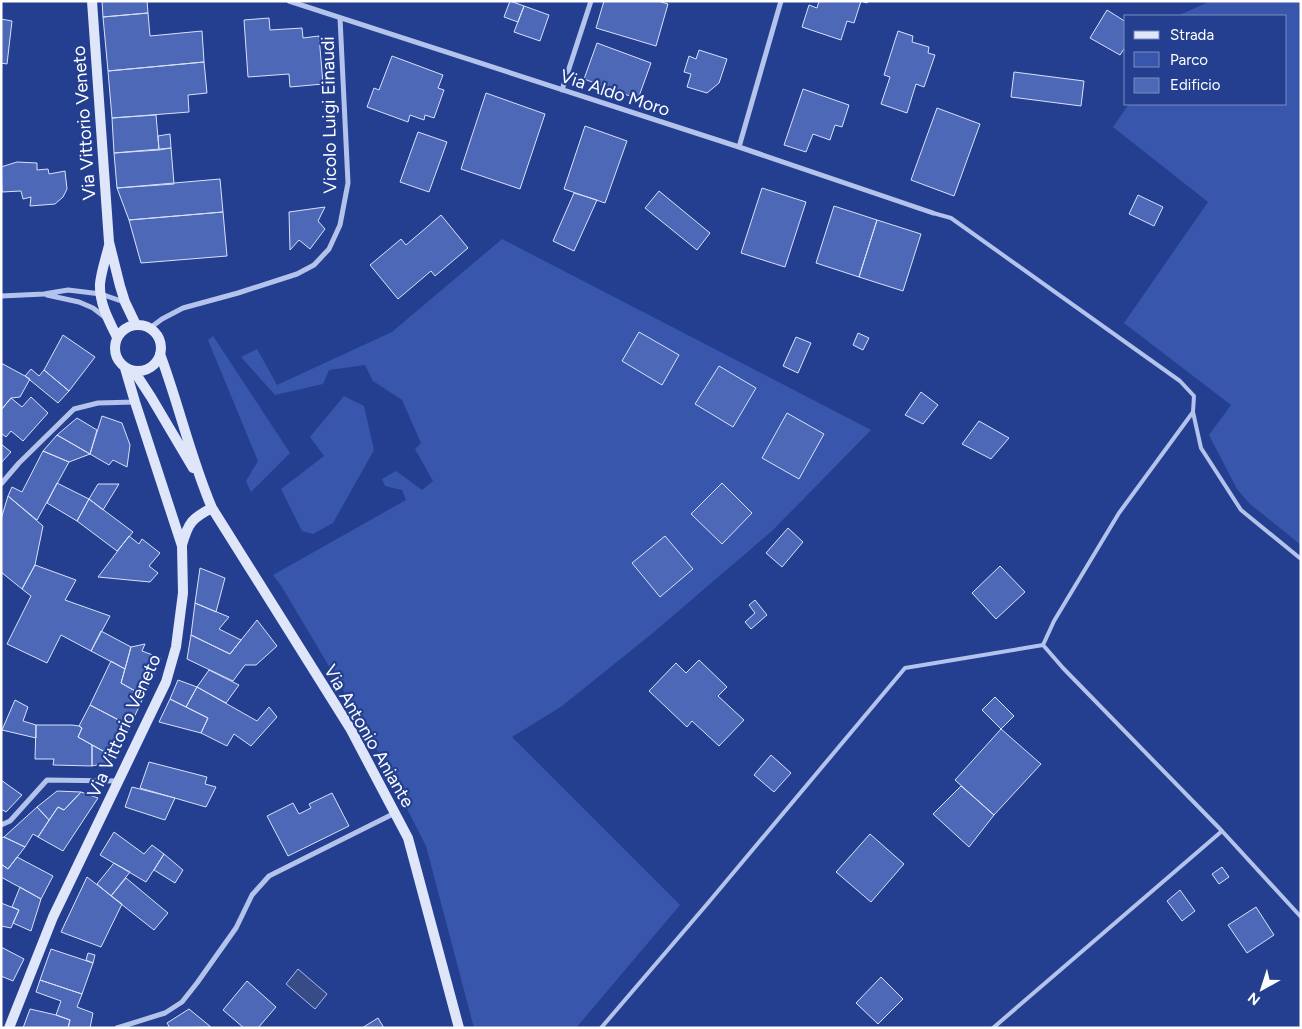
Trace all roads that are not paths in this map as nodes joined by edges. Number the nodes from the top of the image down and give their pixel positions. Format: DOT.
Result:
graph roads {
  1 [pos="92,1"];
  2 [pos="289,1"];
  3 [pos="590,1"];
  4 [pos="782,1"];
  5 [pos="340,18"];
  6 [pos="562,90"];
  7 [pos="739,147"];
  8 [pos="933,213"];
  9 [pos="110,242"];
  10 [pos="44,294"];
  11 [pos="101,294"];
  12 [pos="1,296"];
  13 [pos="126,302"];
  14 [pos="108,320"];
  15 [pos="136,325"];
  16 [pos="150,328"];
  17 [pos="117,337"];
  18 [pos="160,354"];
  19 [pos="130,369"];
  20 [pos="135,402"];
  21 [pos="1193,412"];
  22 [pos="201,481"];
  23 [pos="1,484"];
  24 [pos="212,508"];
  25 [pos="182,546"];
  26 [pos="1301,559"];
  27 [pos="1043,645"];
  28 [pos="118,781"];
  29 [pos="395,813"];
  30 [pos="1,825"];
  31 [pos="1222,831"];
  32 [pos="1301,917"];
  33 [pos="9,1028"];
  34 [pos="117,1028"];
  35 [pos="458,1028"];
  36 [pos="601,1028"];
  37 [pos="994,1028"];
  1 -- 9 [label="street, Via Vittorio Veneto"];
  2 -- 5 [label="street, Via Aldo Moro"];
  3 -- 6 [label="street"];
  4 -- 7 [label="street"];
  5 -- 6 [label="street, Via Aldo Moro"];
  5 -- 16 [label="street, Vicolo Luigi Einaudi"];
  6 -- 7 [label="street, Via Aldo Moro"];
  7 -- 8 [label="street, Via Aldo Moro"];
  8 -- 21 [label="lane"];
  9 -- 11 [label="street"];
  9 -- 13 [label="street"];
  10 -- 11 [label="street"];
  10 -- 12 [label="street"];
  10 -- 14 [label="street"];
  11 -- 13 [label="street"];
  11 -- 14 [label="street"];
  13 -- 15 [label="street"];
  14 -- 17 [label="street"];
  15 -- 16 [label="street"];
  15 -- 17 [label="street"];
  16 -- 18 [label="street"];
  17 -- 19 [label="street"];
  18 -- 19 [label="street"];
  18 -- 22 [label="street"];
  19 -- 20 [label="street, Via Vittorio Veneto"];
  19 -- 22 [label="street"];
  20 -- 23 [label="street"];
  20 -- 25 [label="street, Via Vittorio Veneto"];
  21 -- 26 [label="lane"];
  21 -- 27 [label="lane"];
  22 -- 24 [label="street, Via Antonio Aniante"];
  24 -- 25 [label="street"];
  24 -- 29 [label="street, Via Antonio Aniante"];
  25 -- 28 [label="street, Via Vittorio Veneto"];
  27 -- 31 [label="lane"];
  27 -- 36 [label="lane"];
  28 -- 30 [label="street"];
  28 -- 33 [label="street, Via Vittorio Veneto"];
  29 -- 34 [label="street"];
  29 -- 35 [label="street, Via Antonio Aniante"];
  31 -- 32 [label="lane"];
  31 -- 37 [label="lane"];
}
